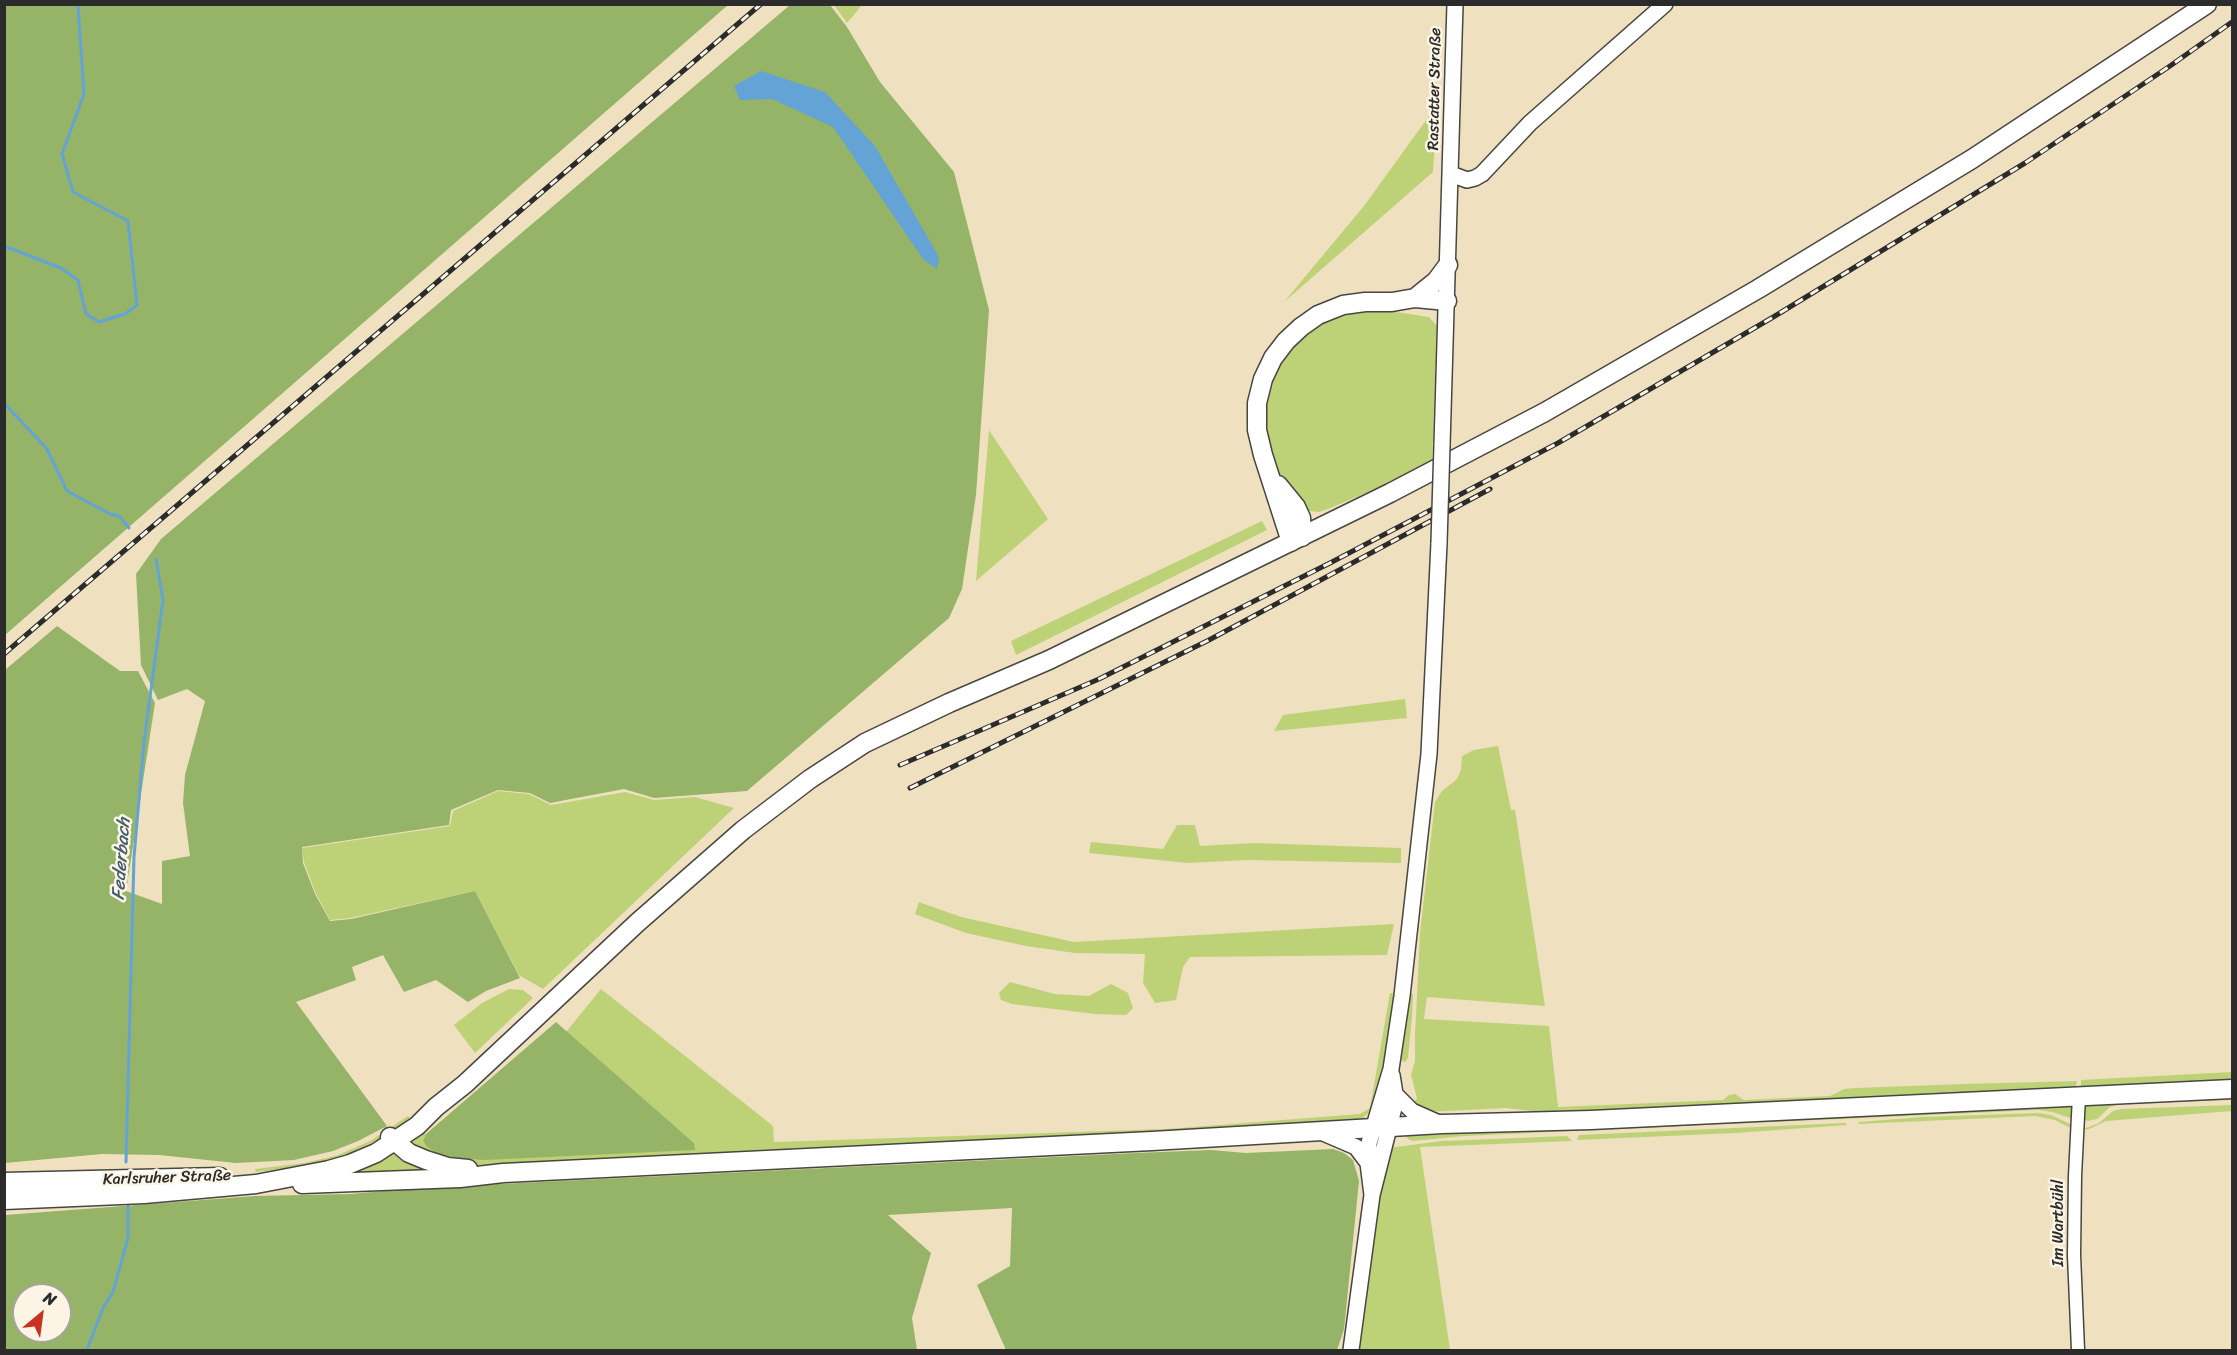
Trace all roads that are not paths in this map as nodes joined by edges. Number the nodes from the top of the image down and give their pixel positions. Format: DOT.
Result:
graph roads {
  1 [pos="1455,4"];
  2 [pos="1665,4"];
  3 [pos="2207,4"];
  4 [pos="1451,174"];
  5 [pos="1448,264"];
  6 [pos="1415,298"];
  7 [pos="1392,302"];
  8 [pos="1447,308"];
  9 [pos="1271,477"];
  10 [pos="1296,507"];
  11 [pos="1337,519"];
  12 [pos="1297,539"];
  13 [pos="1390,1069"];
  14 [pos="2232,1089"];
  15 [pos="1395,1095"];
  16 [pos="2079,1096"];
  17 [pos="1442,1124"];
  18 [pos="1381,1127"];
  19 [pos="1319,1131"];
  20 [pos="392,1140"];
  21 [pos="1368,1163"];
  22 [pos="503,1173"];
  23 [pos="4,1182"];
  24 [pos="256,1184"];
  25 [pos="1372,1195"];
  26 [pos="4,1200"];
  27 [pos="1351,1350"];
  28 [pos="2078,1350"];
  1 -- 4 [label="street, Rastatter Straße"];
  2 -- 4 [label="street"];
  3 -- 11 [label="main road"];
  4 -- 5 [label="street, Rastatter Straße"];
  5 -- 6 [label="main road"];
  5 -- 8 [label="street, Rastatter Straße"];
  6 -- 7 [label="main road"];
  6 -- 8 [label="main road"];
  7 -- 8 [label="main road"];
  7 -- 9 [label="main road"];
  8 -- 13 [label="street, Rastatter Straße, bridge"];
  9 -- 10 [label="main road"];
  9 -- 12 [label="main road"];
  10 -- 11 [label="main road"];
  10 -- 12 [label="main road"];
  11 -- 12 [label="main road"];
  12 -- 20 [label="main road"];
  13 -- 15 [label="street"];
  13 -- 18 [label="street"];
  14 -- 16 [label="main road"];
  15 -- 17 [label="street"];
  15 -- 18 [label="street"];
  16 -- 17 [label="main road"];
  16 -- 28 [label="street, Im Wartbühl"];
  17 -- 18 [label="main road"];
  18 -- 19 [label="main road"];
  18 -- 21 [label="street"];
  18 -- 25 [label="street"];
  19 -- 21 [label="street"];
  19 -- 22 [label="main road"];
  20 -- 22 [label="main road"];
  20 -- 23 [label="main road, Karlsruher Straße"];
  20 -- 24 [label="main road"];
  21 -- 25 [label="street"];
  22 -- 24 [label="main road"];
  24 -- 26 [label="main road"];
  25 -- 27 [label="street"];
}
